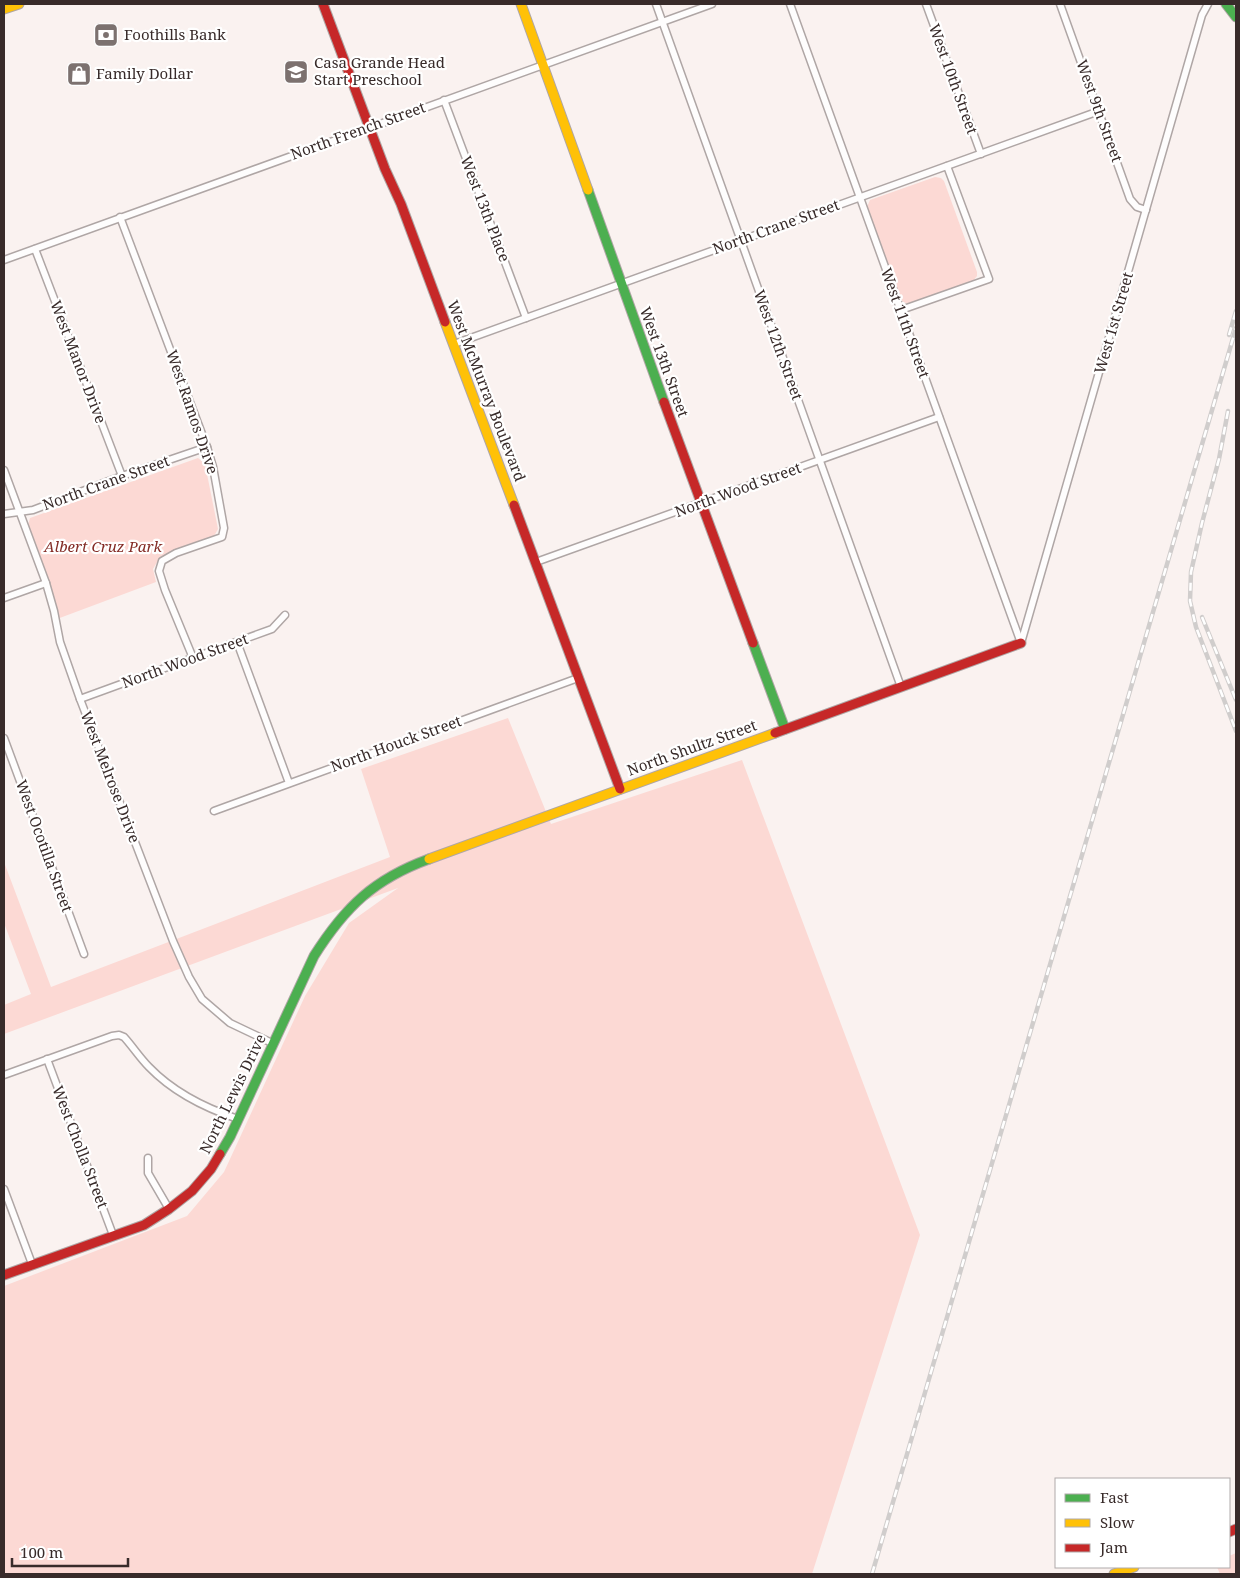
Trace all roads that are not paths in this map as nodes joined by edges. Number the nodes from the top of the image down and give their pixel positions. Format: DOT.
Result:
graph roads {
  1 [pos="19,4"];
  2 [pos="323,4"];
  3 [pos="521,4"];
  4 [pos="656,4"];
  5 [pos="712,4"];
  6 [pos="790,4"];
  7 [pos="926,4"];
  8 [pos="1060,4"];
  9 [pos="1208,4"];
  10 [pos="1226,4"];
  11 [pos="4,9"];
  12 [pos="1236,17"];
  13 [pos="662,22"];
  14 [pos="544,65"];
  15 [pos="444,100"];
  16 [pos="1099,111"];
  17 [pos="370,127"];
  18 [pos="981,154"];
  19 [pos="947,166"];
  20 [pos="859,197"];
  21 [pos="1146,210"];
  22 [pos="120,217"];
  23 [pos="739,241"];
  24 [pos="34,249"];
  25 [pos="4,260"];
  26 [pos="621,284"];
  27 [pos="901,310"];
  28 [pos="526,318"];
  29 [pos="454,344"];
  30 [pos="938,417"];
  31 [pos="207,447"];
  32 [pos="820,460"];
  33 [pos="4,470"];
  34 [pos="122,476"];
  35 [pos="701,503"];
  36 [pos="19,511"];
  37 [pos="4,514"];
  38 [pos="536,562"];
  39 [pos="46,583"];
  40 [pos="4,598"];
  41 [pos="285,615"];
  42 [pos="237,642"];
  43 [pos="1021,642"];
  44 [pos="193,658"];
  45 [pos="578,678"];
  46 [pos="901,686"];
  47 [pos="80,699"];
  48 [pos="784,729"];
  49 [pos="4,738"];
  50 [pos="289,783"];
  51 [pos="620,789"];
  52 [pos="214,811"];
  53 [pos="375,886"];
  54 [pos="84,954"];
  55 [pos="272,1043"];
  56 [pos="47,1059"];
  57 [pos="4,1075"];
  58 [pos="238,1119"];
  59 [pos="148,1158"];
  60 [pos="4,1189"];
  61 [pos="169,1209"];
  62 [pos="113,1236"];
  63 [pos="32,1264"];
  64 [pos="4,1275"];
  65 [pos="1131,1568"];
  66 [pos="1114,1574"];
  1 -- 11 [label="street"];
  2 -- 17 [label="street, West McMurray Boulevard"];
  3 -- 14 [label="street, West 13th Street"];
  4 -- 13 [label="street, West 12th Street"];
  5 -- 13 [label="street, North French Street"];
  6 -- 20 [label="street, West 11th Street"];
  7 -- 18 [label="street, West 10th Street"];
  8 -- 16 [label="street, West 9th Street"];
  9 -- 21 [label="street, West 1st Street"];
  10 -- 12 [label="street"];
  13 -- 14 [label="street, North French Street"];
  13 -- 23 [label="street, West 12th Street"];
  14 -- 15 [label="street, North French Street"];
  14 -- 26 [label="street, West 13th Street"];
  15 -- 17 [label="street, North French Street"];
  15 -- 28 [label="street, West 13th Place"];
  16 -- 18 [label="street, North Crane Street"];
  16 -- 21 [label="street, West 9th Street"];
  17 -- 22 [label="street, North French Street"];
  17 -- 29 [label="street, West McMurray Boulevard"];
  18 -- 19 [label="street, North Crane Street"];
  19 -- 20 [label="street, North Crane Street"];
  19 -- 27 [label="street"];
  20 -- 23 [label="street, North Crane Street"];
  20 -- 27 [label="street, West 11th Street"];
  21 -- 43 [label="street, West 1st Street"];
  22 -- 24 [label="street, North French Street"];
  22 -- 31 [label="street, West Ramos Drive"];
  23 -- 26 [label="street, North Crane Street"];
  23 -- 32 [label="street, West 12th Street"];
  24 -- 25 [label="street, North French Street"];
  24 -- 34 [label="street, West Manor Drive"];
  26 -- 28 [label="street, North Crane Street"];
  26 -- 35 [label="street, West 13th Street"];
  27 -- 30 [label="street, West 11th Street"];
  28 -- 29 [label="street, North Crane Street"];
  29 -- 38 [label="street, West McMurray Boulevard"];
  30 -- 32 [label="street, North Wood Street"];
  30 -- 43 [label="street, West 11th Street"];
  31 -- 34 [label="street, North Crane Street"];
  31 -- 44 [label="street, West Ramos Drive"];
  32 -- 35 [label="street, North Wood Street"];
  32 -- 46 [label="street, West 12th Street"];
  33 -- 36 [label="street, West Melrose Drive"];
  34 -- 36 [label="street, North Crane Street"];
  35 -- 38 [label="street, North Wood Street"];
  35 -- 48 [label="street, West 13th Street"];
  36 -- 37 [label="street, North Crane Street"];
  36 -- 39 [label="street, West Melrose Drive"];
  38 -- 45 [label="street, West McMurray Boulevard"];
  39 -- 40 [label="street"];
  39 -- 47 [label="street, West Melrose Drive"];
  41 -- 42 [label="street, North Wood Street"];
  42 -- 44 [label="street, North Wood Street"];
  42 -- 50 [label="street"];
  43 -- 46 [label="street, North Shultz Street"];
  44 -- 47 [label="street, North Wood Street"];
  45 -- 50 [label="street, North Houck Street"];
  45 -- 51 [label="street, West McMurray Boulevard"];
  46 -- 48 [label="street, North Shultz Street"];
  47 -- 55 [label="street, West Melrose Drive"];
  48 -- 51 [label="street, North Shultz Street"];
  49 -- 54 [label="street, West Ocotilla Street"];
  50 -- 52 [label="street, North Houck Street"];
  51 -- 53 [label="street, North Shultz Street"];
  53 -- 55 [label="street, North Lewis Drive"];
  55 -- 58 [label="street, North Lewis Drive"];
  56 -- 57 [label="street"];
  56 -- 58 [label="street"];
  56 -- 62 [label="street, West Cholla Street"];
  58 -- 61 [label="street, North Lewis Drive"];
  59 -- 61 [label="street"];
  60 -- 63 [label="street"];
  61 -- 62 [label="street, North Lewis Drive"];
  62 -- 63 [label="street, North Lewis Drive"];
  63 -- 64 [label="street, North Lewis Drive"];
  65 -- 66 [label="street"];
}
